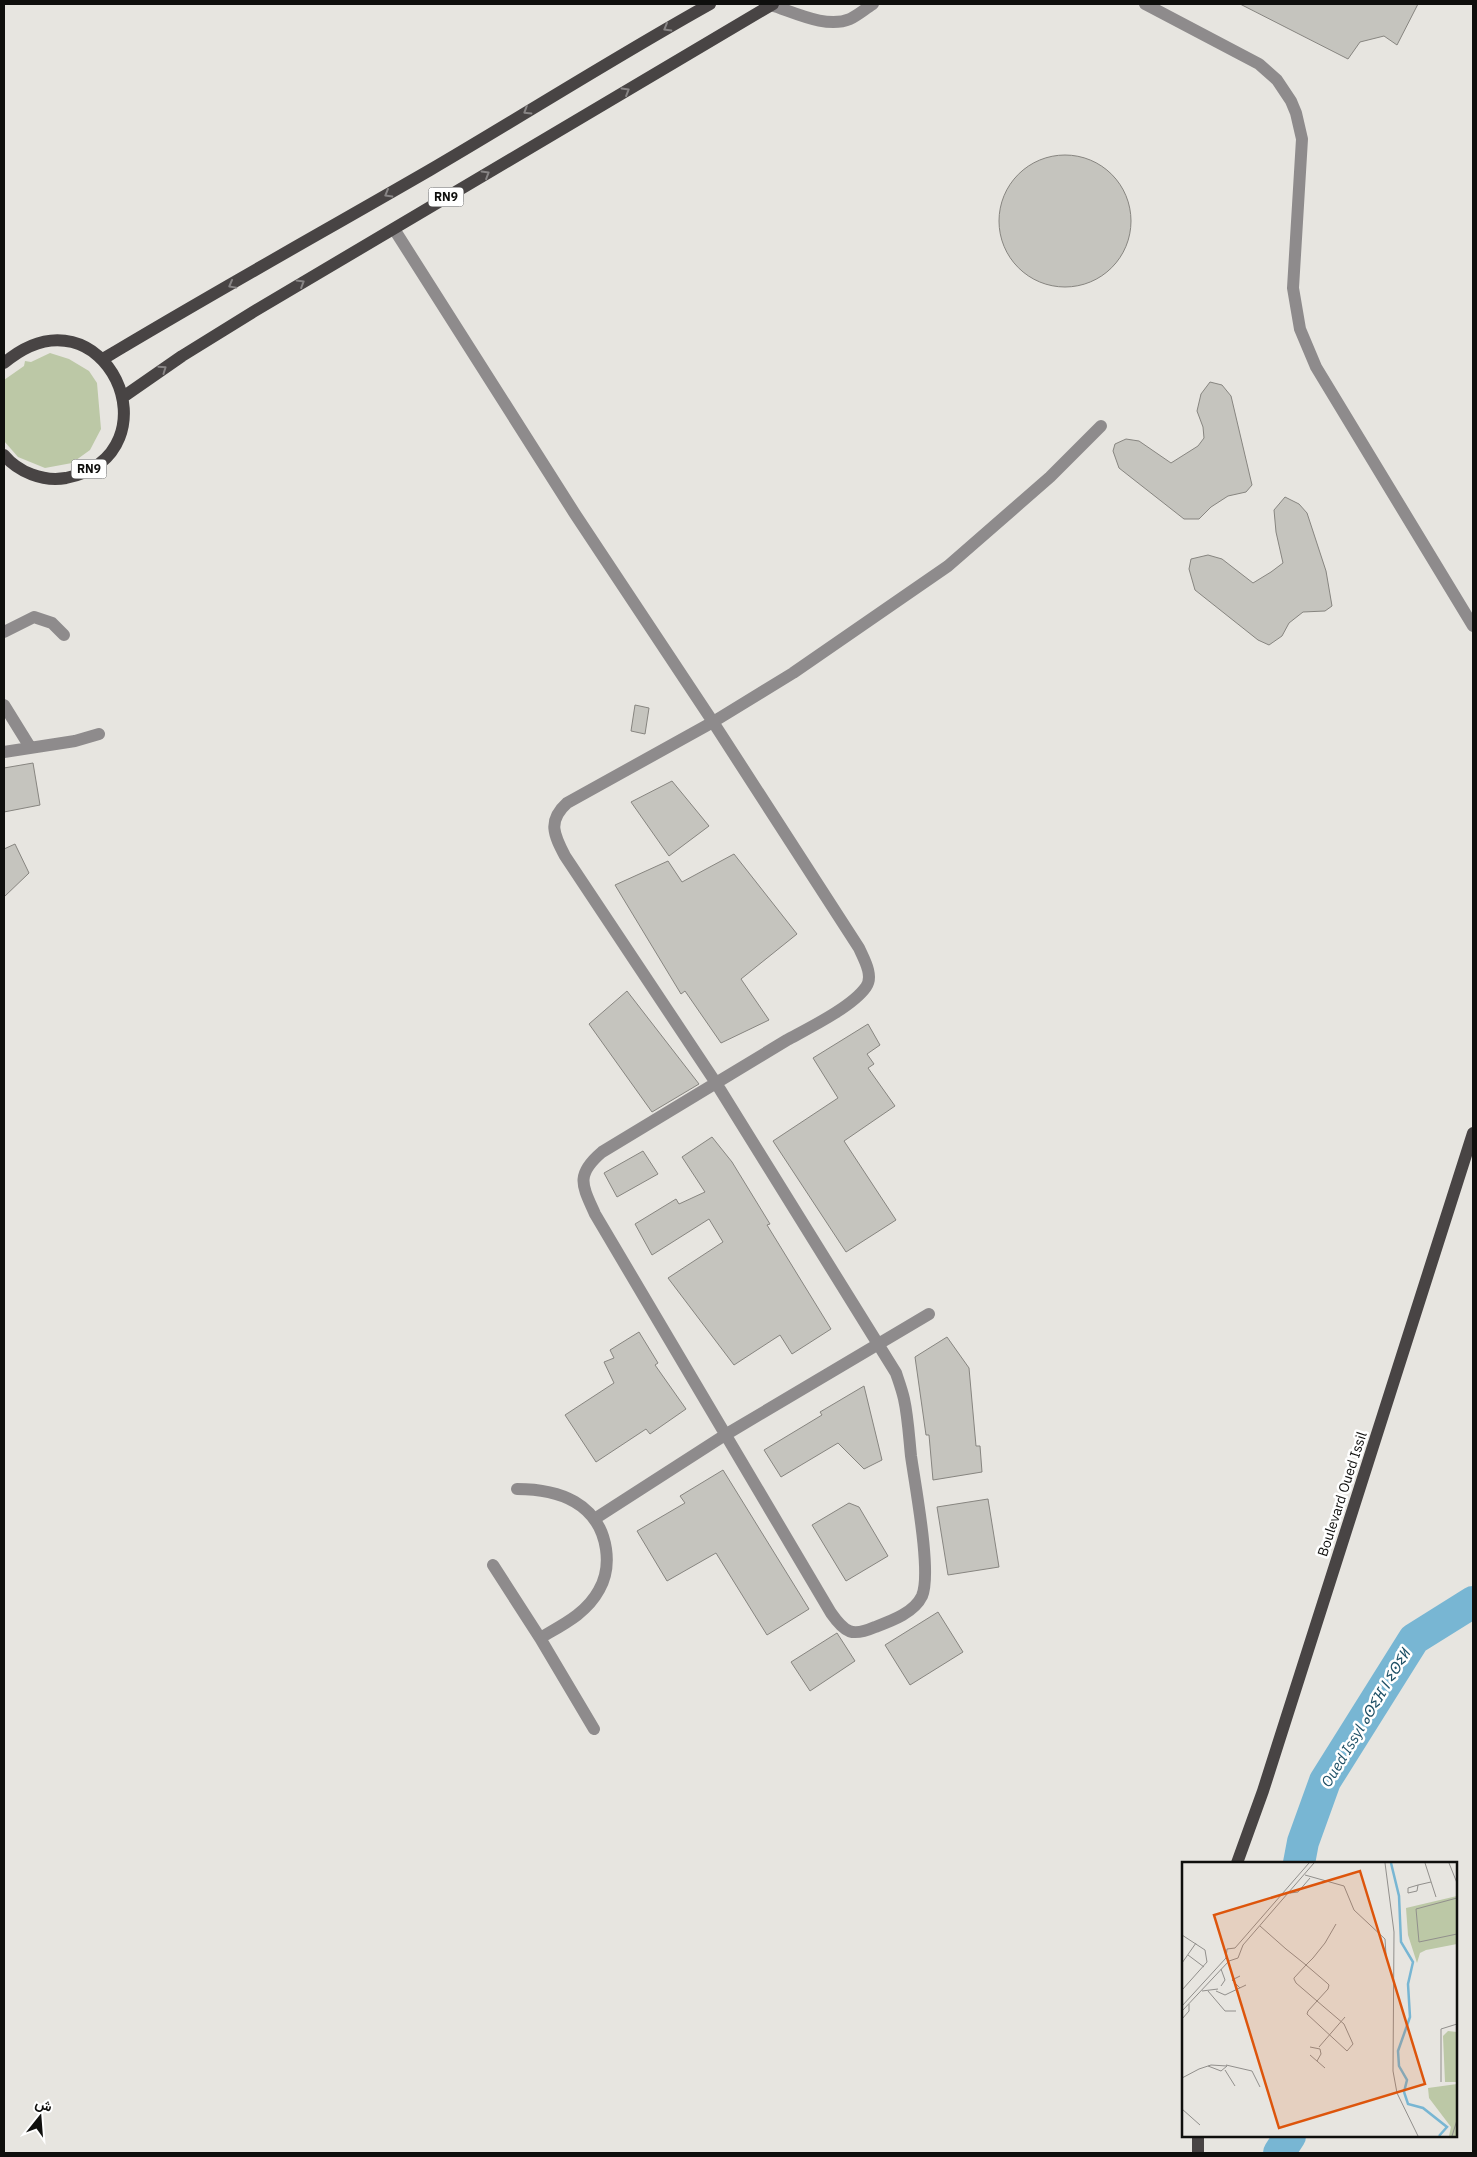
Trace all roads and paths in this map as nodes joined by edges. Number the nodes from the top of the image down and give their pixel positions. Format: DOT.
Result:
graph roads {
  1 [pos="710,4"];
  2 [pos="772,4"];
  3 [pos="873,4"];
  4 [pos="1145,4"];
  5 [pos="394,229"];
  6 [pos="103,359"];
  7 [pos="4,363"];
  8 [pos="124,397"];
  9 [pos="1101,426"];
  10 [pos="6,461"];
  11 [pos="1473,626"];
  12 [pos="5,628"];
  13 [pos="64,635"];
  14 [pos="4,705"];
  15 [pos="713,722"];
  16 [pos="99,734"];
  17 [pos="30,747"];
  18 [pos="4,752"];
  19 [pos="716,1083"];
  20 [pos="1473,1133"];
  21 [pos="929,1314"];
  22 [pos="878,1343"];
  23 [pos="725,1435"];
  24 [pos="517,1489"];
  25 [pos="596,1518"];
  26 [pos="493,1565"];
  27 [pos="540,1638"];
  28 [pos="594,1728"];
  29 [pos="1237,1862"];
  30 [pos="1198,2137"];
  31 [pos="1198,2153"];
  1 -- 6 [label="main road, RN9, one-way"];
  2 -- 3 [label="street"];
  5 -- 2 [label="main road, RN9, one-way"];
  4 -- 11 [label="street"];
  8 -- 5 [label="main road, RN9, one-way"];
  5 -- 15 [label="street"];
  6 -- 7 [label="main road, RN9"];
  6 -- 8 [label="main road, RN9"];
  8 -- 10 [label="main road, RN9"];
  9 -- 15 [label="street"];
  12 -- 13 [label="street"];
  14 -- 17 [label="street"];
  15 -- 19 [label="street"];
  15 -- 19 [label="street"];
  16 -- 17 [label="street"];
  17 -- 18 [label="street"];
  19 -- 22 [label="street"];
  19 -- 23 [label="street"];
  20 -- 29 [label="main road, Boulevard Oued Issil"];
  21 -- 22 [label="street"];
  22 -- 23 [label="street"];
  22 -- 23 [label="street"];
  23 -- 25 [label="street"];
  24 -- 25 [label="street"];
  25 -- 27 [label="street"];
  26 -- 27 [label="street"];
  27 -- 28 [label="street"];
  30 -- 31 [label="main road"];
}
